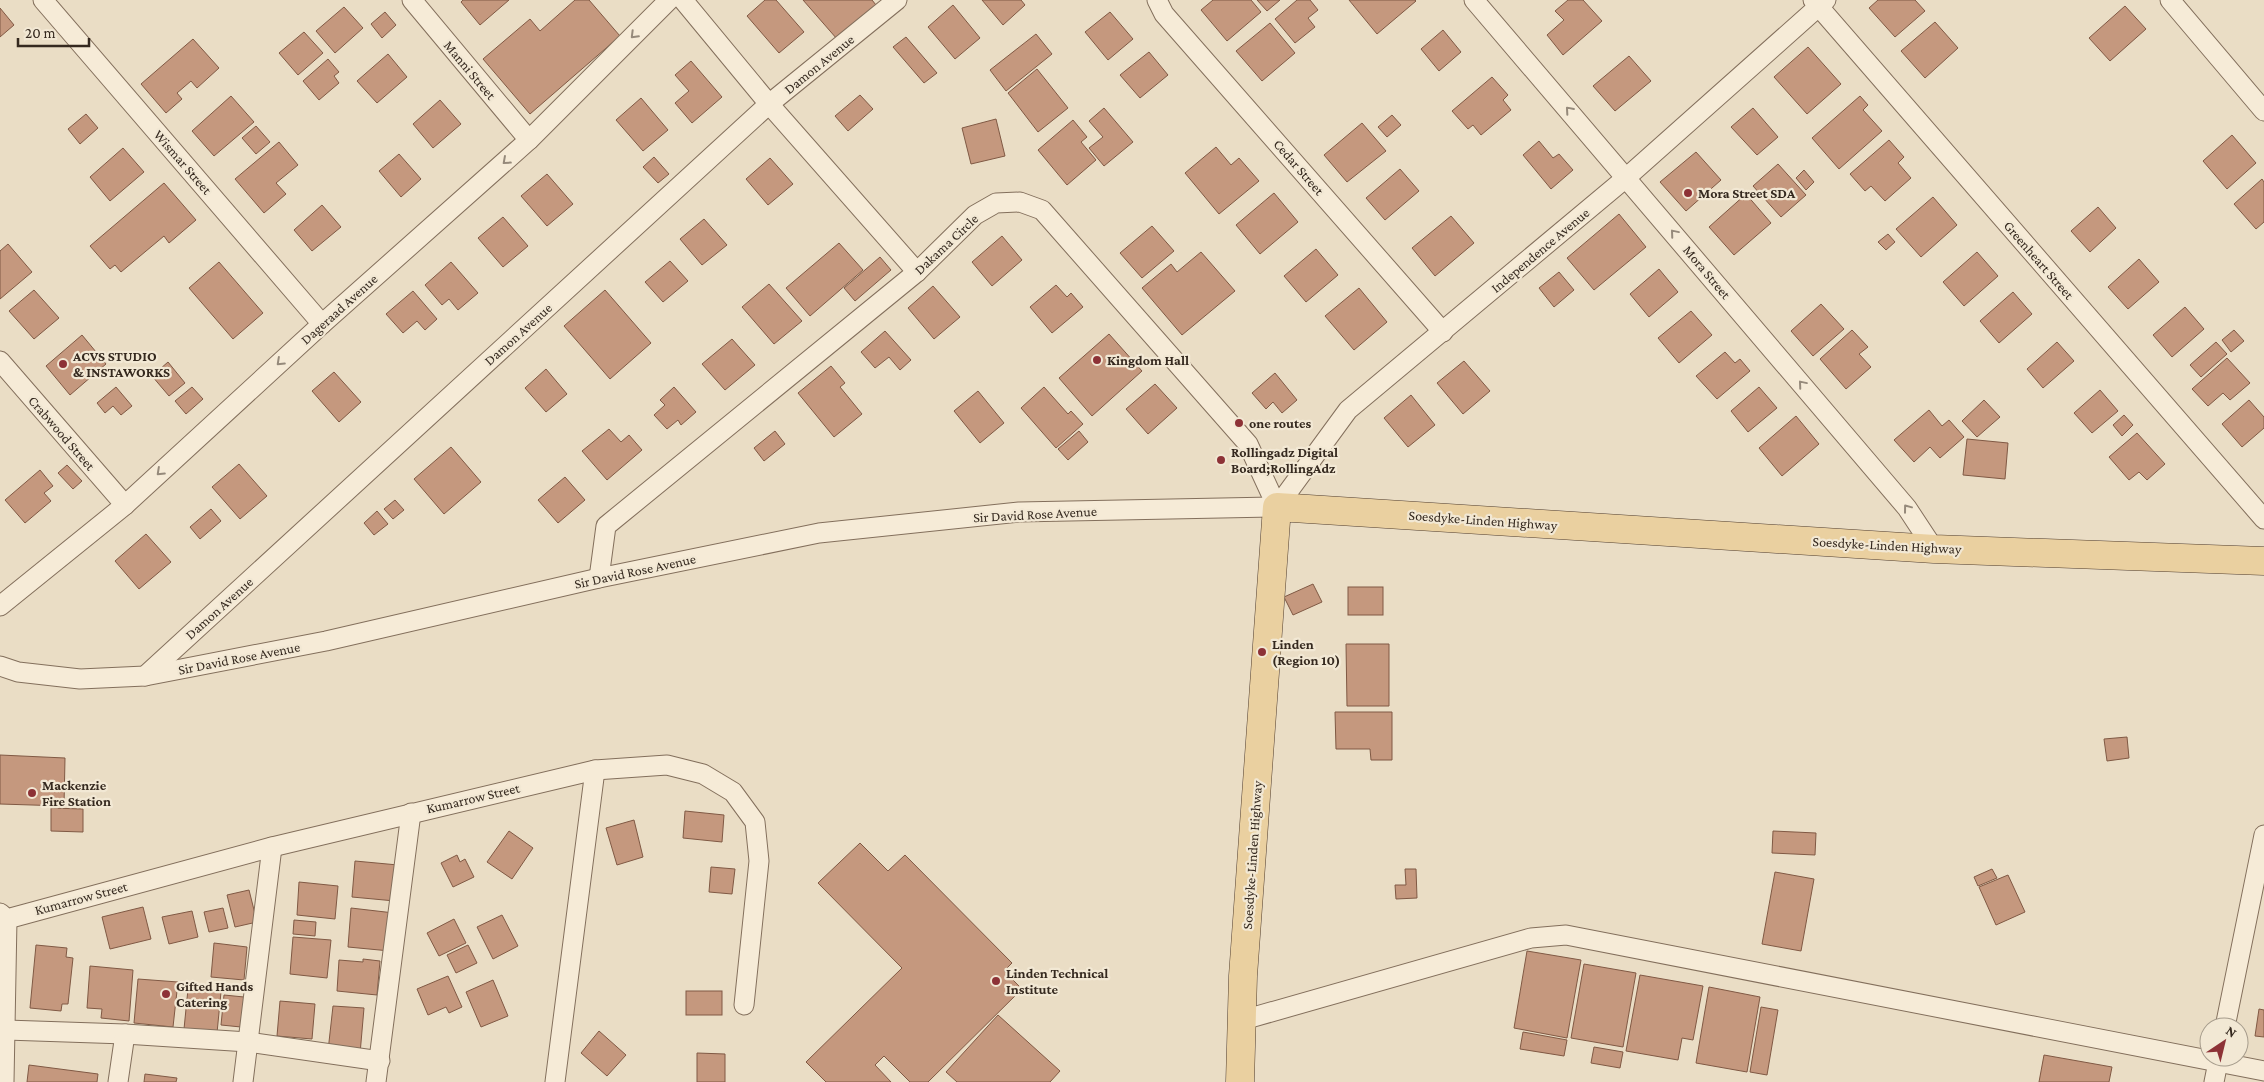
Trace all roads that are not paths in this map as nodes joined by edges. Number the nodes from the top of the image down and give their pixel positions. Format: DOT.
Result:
graph roads {
  1 [pos="43,0"];
  2 [pos="412,0"];
  3 [pos="668,0"];
  4 [pos="683,0"];
  5 [pos="897,0"];
  6 [pos="1157,0"];
  7 [pos="1474,0"];
  8 [pos="2170,0"];
  9 [pos="1819,2"];
  10 [pos="769,104"];
  11 [pos="2264,111"];
  12 [pos="529,140"];
  13 [pos="1627,178"];
  14 [pos="917,272"];
  15 [pos="322,324"];
  16 [pos="1443,332"];
  17 [pos="0,361"];
  18 [pos="125,505"];
  19 [pos="1277,507"];
  20 [pos="2264,519"];
  21 [pos="1934,549"];
  22 [pos="2264,561"];
  23 [pos="599,578"];
  24 [pos="0,606"];
  25 [pos="0,666"];
  26 [pos="145,676"];
  27 [pos="595,770"];
  28 [pos="412,813"];
  29 [pos="2263,843"];
  30 [pos="272,847"];
  31 [pos="3,916"];
  32 [pos="744,1005"];
  33 [pos="2227,1017"];
  34 [pos="1243,1020"];
  35 [pos="6,1030"];
  36 [pos="125,1034"];
  37 [pos="248,1042"];
  38 [pos="2199,1055"];
  39 [pos="380,1061"];
  40 [pos="2217,1067"];
  41 [pos="2249,1067"];
  42 [pos="2264,1071"];
  43 [pos="4,1082"];
  44 [pos="118,1082"];
  45 [pos="243,1082"];
  46 [pos="376,1082"];
  47 [pos="555,1082"];
  48 [pos="1240,1082"];
  49 [pos="2214,1082"];
  1 -- 15 [label="street, Wismar Street"];
  2 -- 12 [label="street, Manni Street"];
  3 -- 12 [label="street, Dageraad Avenue, one-way"];
  4 -- 10 [label="street"];
  5 -- 10 [label="street, Damon Avenue"];
  6 -- 16 [label="street, Cedar Street"];
  13 -- 7 [label="street, Mora Street, one-way"];
  8 -- 11 [label="street"];
  9 -- 13 [label="street, Independence Avenue"];
  9 -- 20 [label="street, Greenheart Street"];
  10 -- 14 [label="street"];
  10 -- 26 [label="street, Damon Avenue"];
  12 -- 15 [label="street, Dageraad Avenue, one-way"];
  13 -- 16 [label="street, Independence Avenue"];
  21 -- 13 [label="street, Mora Street, one-way"];
  14 -- 19 [label="street, Dakama Circle"];
  14 -- 23 [label="street, Dakama Circle"];
  15 -- 18 [label="street, Dageraad Avenue, one-way"];
  16 -- 19 [label="street, Independence Avenue"];
  17 -- 18 [label="street, Crabwood Street"];
  18 -- 24 [label="street, Dageraad Avenue"];
  19 -- 21 [label="main road, Soesdyke-Linden Highway"];
  19 -- 23 [label="street, Sir David Rose Avenue"];
  19 -- 34 [label="main road, Soesdyke-Linden Highway"];
  21 -- 22 [label="main road, Soesdyke-Linden Highway"];
  23 -- 26 [label="street, Sir David Rose Avenue"];
  25 -- 26 [label="street, Sir David Rose Avenue"];
  27 -- 28 [label="street, Kumarrow Street"];
  27 -- 32 [label="street, Kumarrow Street"];
  27 -- 47 [label="street"];
  28 -- 30 [label="street, Kumarrow Street"];
  28 -- 39 [label="street"];
  29 -- 33 [label="street"];
  30 -- 31 [label="street, Kumarrow Street"];
  30 -- 37 [label="street"];
  31 -- 35 [label="street"];
  34 -- 38 [label="street"];
  34 -- 48 [label="main road, Soesdyke-Linden Highway"];
  35 -- 36 [label="street"];
  35 -- 43 [label="street"];
  36 -- 37 [label="street"];
  36 -- 44 [label="street"];
  37 -- 39 [label="street"];
  37 -- 45 [label="street"];
  39 -- 46 [label="street"];
  40 -- 49 [label="street"];
  41 -- 42 [label="street"];
}
